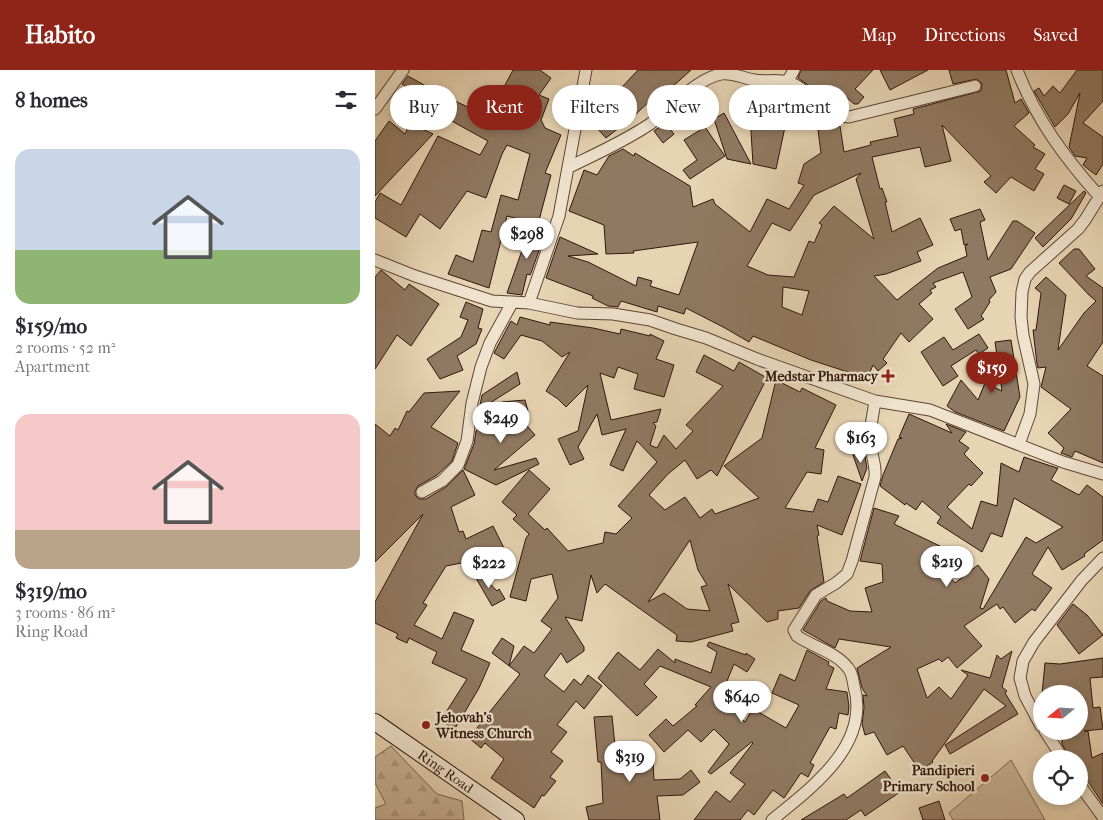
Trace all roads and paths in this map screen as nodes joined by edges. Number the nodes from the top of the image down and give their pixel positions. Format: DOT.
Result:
graph roads {
  1 [pos="403,70"];
  2 [pos="586,70"];
  3 [pos="794,70"];
  4 [pos="1017,70"];
  5 [pos="787,82"];
  6 [pos="975,86"];
  7 [pos="375,109"];
  8 [pos="569,167"];
  9 [pos="1101,194"];
  10 [pos="375,260"];
  11 [pos="512,303"];
  12 [pos="529,304"];
  13 [pos="875,401"];
  14 [pos="1019,444"];
  15 [pos="1103,474"];
  16 [pos="422,492"];
  17 [pos="1103,558"];
  18 [pos="1033,711"];
  19 [pos="375,722"];
  20 [pos="1088,796"];
  21 [pos="1103,817"];
  22 [pos="516,820"];
  23 [pos="771,820"];
  1 -- 7 [label="street"];
  2 -- 8 [label="street"];
  3 -- 5 [label="street"];
  4 -- 9 [label="street"];
  5 -- 6 [label="street"];
  5 -- 8 [label="street"];
  8 -- 12 [label="street"];
  9 -- 14 [label="street"];
  10 -- 11 [label="street"];
  11 -- 12 [label="street"];
  11 -- 16 [label="street"];
  12 -- 13 [label="street"];
  13 -- 14 [label="street"];
  13 -- 23 [label="street"];
  14 -- 15 [label="street"];
  17 -- 18 [label="street"];
  19 -- 22 [label="main road, Ring Road"];
  20 -- 21 [label="street"];
}
